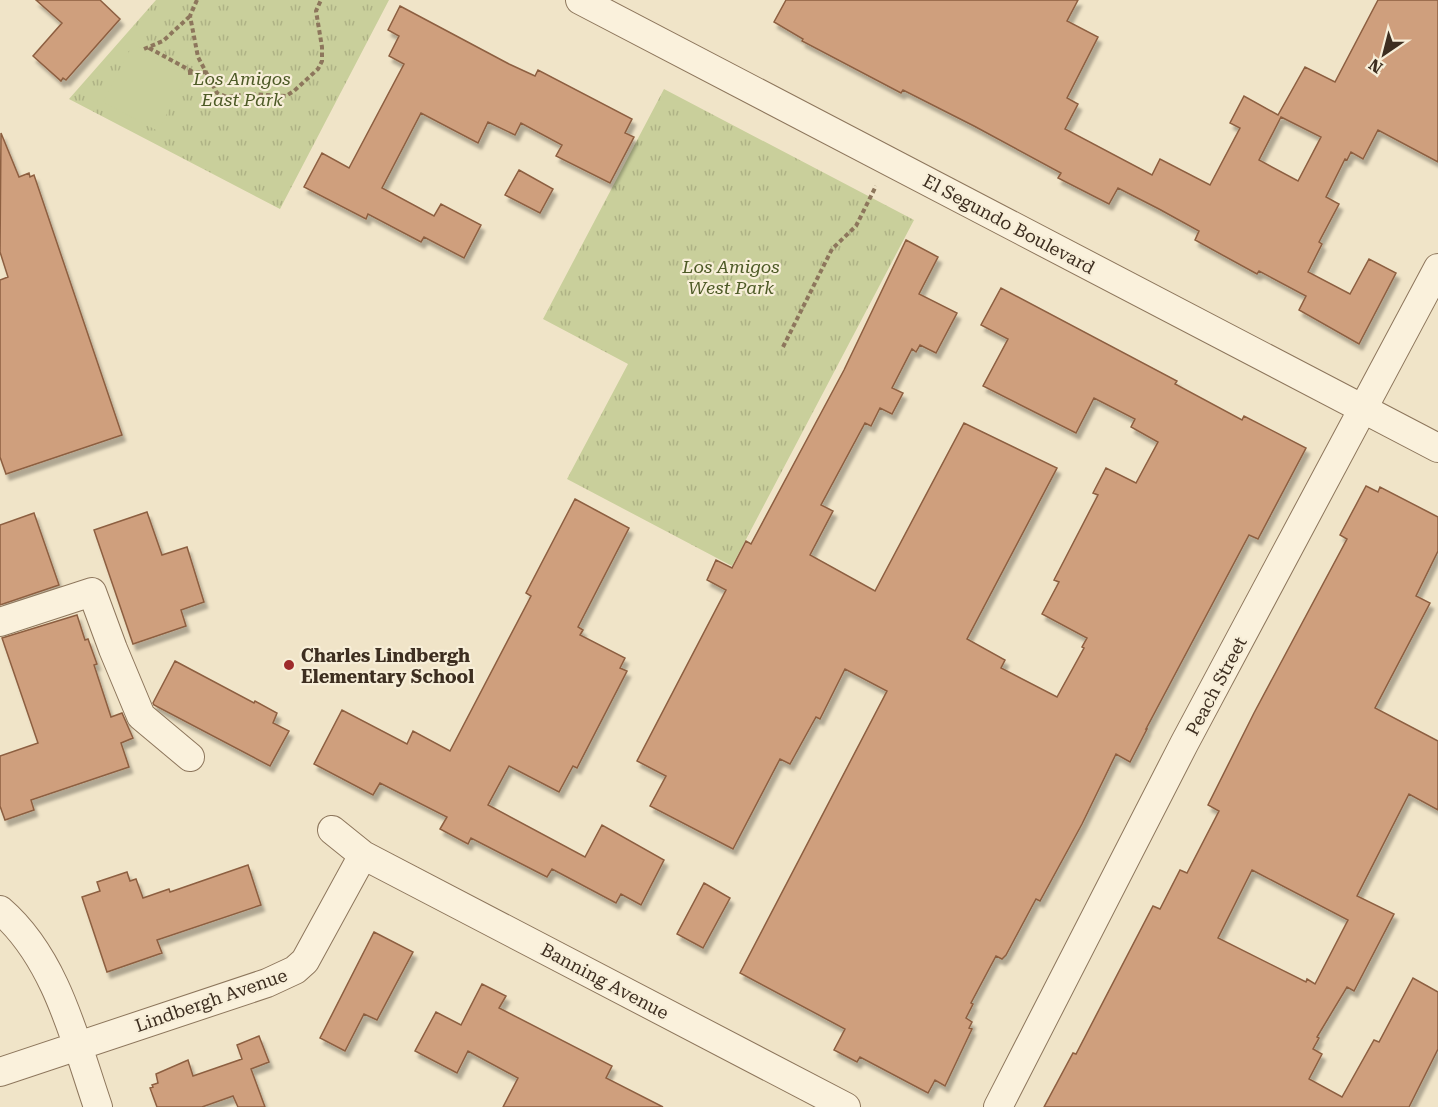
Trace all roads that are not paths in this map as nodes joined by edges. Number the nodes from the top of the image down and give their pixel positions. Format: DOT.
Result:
graph roads {
  1 [pos="580,0"];
  2 [pos="1438,268"];
  3 [pos="1364,409"];
  4 [pos="1438,448"];
  5 [pos="0,622"];
  6 [pos="190,757"];
  7 [pos="332,830"];
  8 [pos="363,855"];
  9 [pos="0,910"];
  10 [pos="77,1046"];
  11 [pos="0,1072"];
  12 [pos="98,1107"];
  13 [pos="846,1107"];
  14 [pos="998,1107"];
  1 -- 3 [label="street, El Segundo Boulevard"];
  2 -- 3 [label="street, Peach Street"];
  3 -- 4 [label="street, El Segundo Boulevard"];
  3 -- 14 [label="street, Peach Street"];
  5 -- 6 [label="street"];
  7 -- 8 [label="street, Banning Avenue"];
  8 -- 10 [label="street, Lindbergh Avenue"];
  8 -- 13 [label="street, Banning Avenue"];
  9 -- 10 [label="street"];
  10 -- 11 [label="street, Lindbergh Avenue"];
  10 -- 12 [label="street"];
}
